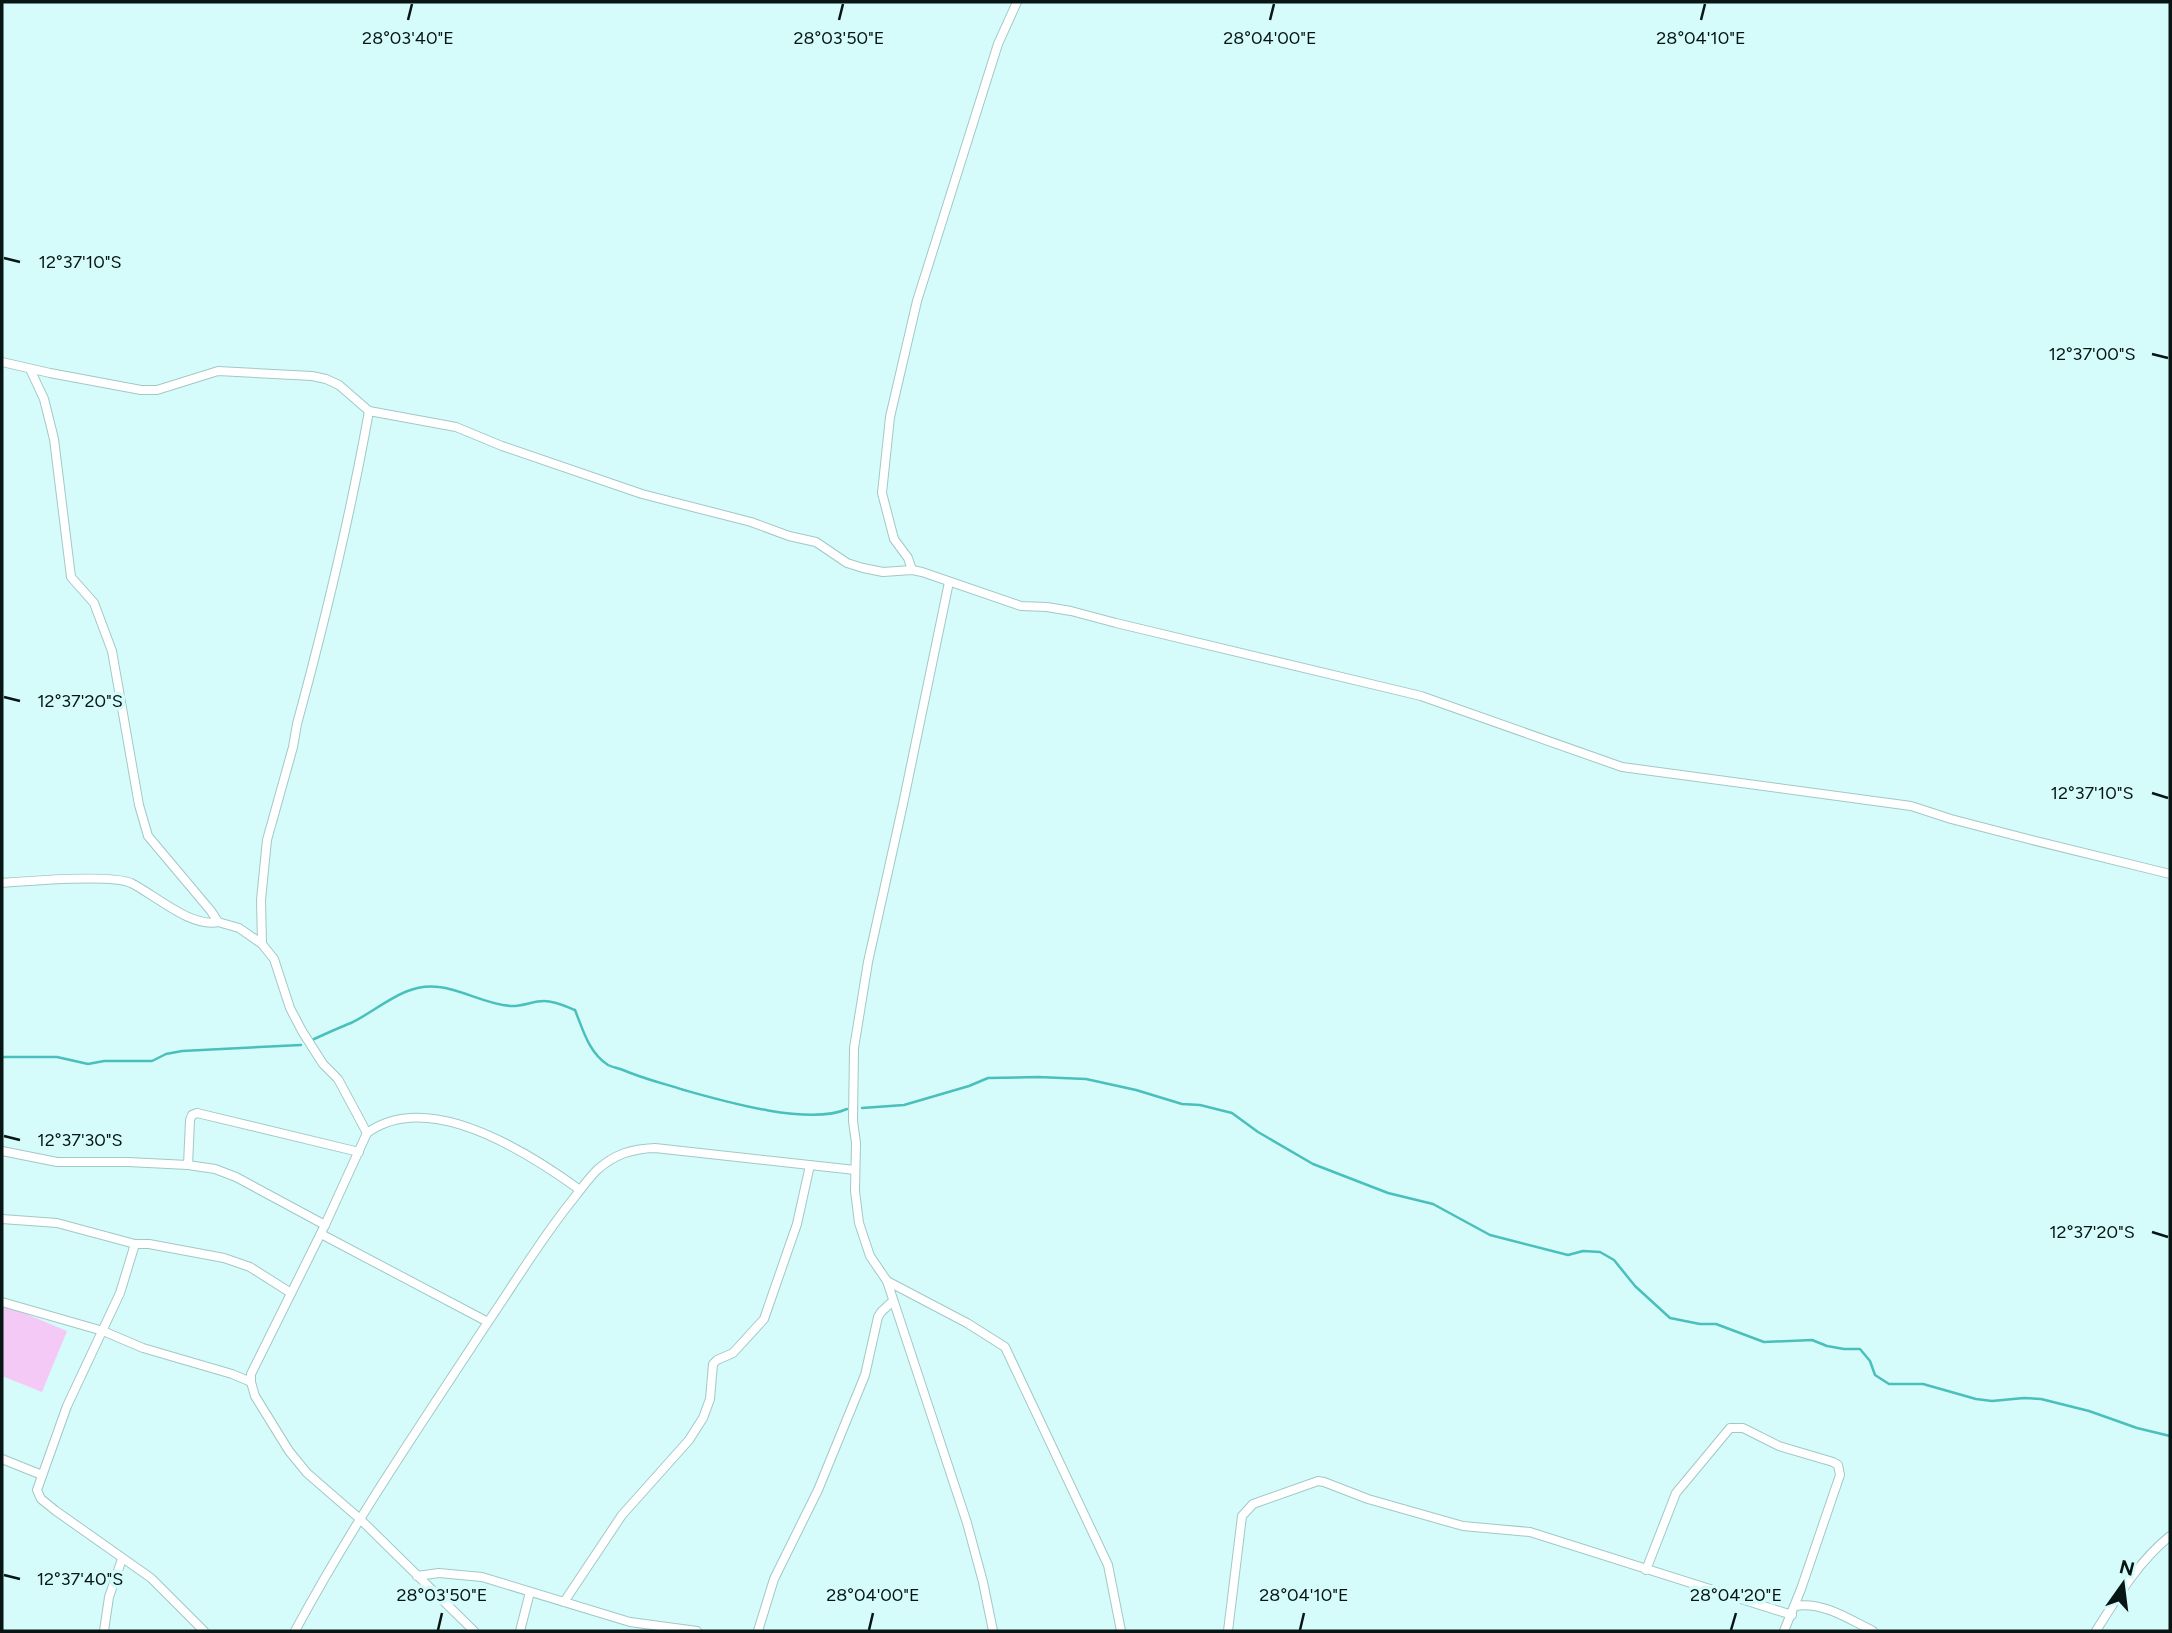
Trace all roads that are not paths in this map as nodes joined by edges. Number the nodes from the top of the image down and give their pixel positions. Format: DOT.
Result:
graph roads {
  1 [pos="1017,2"];
  2 [pos="2,362"];
  3 [pos="30,369"];
  4 [pos="369,411"];
  5 [pos="912,570"];
  6 [pos="948,582"];
  7 [pos="2170,874"];
  8 [pos="2,883"];
  9 [pos="218,922"];
  10 [pos="262,944"];
  11 [pos="367,1133"];
  12 [pos="2,1151"];
  13 [pos="359,1152"];
  14 [pos="188,1164"];
  15 [pos="810,1165"];
  16 [pos="855,1170"];
  17 [pos="580,1190"];
  18 [pos="2,1219"];
  19 [pos="323,1229"];
  20 [pos="135,1244"];
  21 [pos="887,1281"];
  22 [pos="291,1293"];
  23 [pos="893,1301"];
  24 [pos="2,1302"];
  25 [pos="488,1322"];
  26 [pos="103,1331"];
  27 [pos="251,1382"];
  28 [pos="2,1459"];
  29 [pos="42,1475"];
  30 [pos="360,1519"];
  31 [pos="2170,1536"];
  32 [pos="121,1559"];
  33 [pos="1646,1570"];
  34 [pos="417,1576"];
  35 [pos="530,1592"];
  36 [pos="564,1602"];
  37 [pos="1793,1611"];
  38 [pos="104,1631"];
  39 [pos="204,1631"];
  40 [pos="295,1631"];
  41 [pos="474,1631"];
  42 [pos="520,1631"];
  43 [pos="697,1631"];
  44 [pos="758,1631"];
  45 [pos="993,1631"];
  46 [pos="1121,1631"];
  47 [pos="1228,1631"];
  48 [pos="1784,1631"];
  49 [pos="1873,1631"];
  50 [pos="2096,1631"];
  1 -- 5 [label="street"];
  2 -- 3 [label="street"];
  3 -- 4 [label="street"];
  3 -- 9 [label="street"];
  4 -- 5 [label="street"];
  4 -- 10 [label="street"];
  5 -- 6 [label="street"];
  6 -- 7 [label="street"];
  6 -- 16 [label="street"];
  8 -- 9 [label="street"];
  9 -- 10 [label="street"];
  10 -- 11 [label="street"];
  11 -- 13 [label="street"];
  11 -- 17 [label="street"];
  12 -- 14 [label="street"];
  13 -- 14 [label="street"];
  13 -- 19 [label="street"];
  14 -- 19 [label="street"];
  15 -- 16 [label="street"];
  15 -- 17 [label="street"];
  15 -- 36 [label="street"];
  16 -- 21 [label="street"];
  17 -- 25 [label="street"];
  18 -- 20 [label="street"];
  19 -- 22 [label="street"];
  19 -- 25 [label="street"];
  20 -- 22 [label="street"];
  20 -- 26 [label="street"];
  21 -- 23 [label="street"];
  21 -- 46 [label="street"];
  22 -- 27 [label="street"];
  23 -- 44 [label="street"];
  23 -- 45 [label="street"];
  24 -- 26 [label="street"];
  25 -- 30 [label="street"];
  26 -- 27 [label="street"];
  26 -- 29 [label="street"];
  27 -- 30 [label="street"];
  28 -- 29 [label="street"];
  29 -- 32 [label="street"];
  30 -- 34 [label="street"];
  30 -- 40 [label="street"];
  31 -- 50 [label="street"];
  32 -- 38 [label="street"];
  32 -- 39 [label="street"];
  33 -- 37 [label="street"];
  33 -- 37 [label="street"];
  33 -- 47 [label="street"];
  34 -- 35 [label="street"];
  34 -- 41 [label="street"];
  35 -- 36 [label="street"];
  35 -- 42 [label="street"];
  36 -- 43 [label="street"];
  37 -- 48 [label="street"];
  37 -- 49 [label="street"];
}
